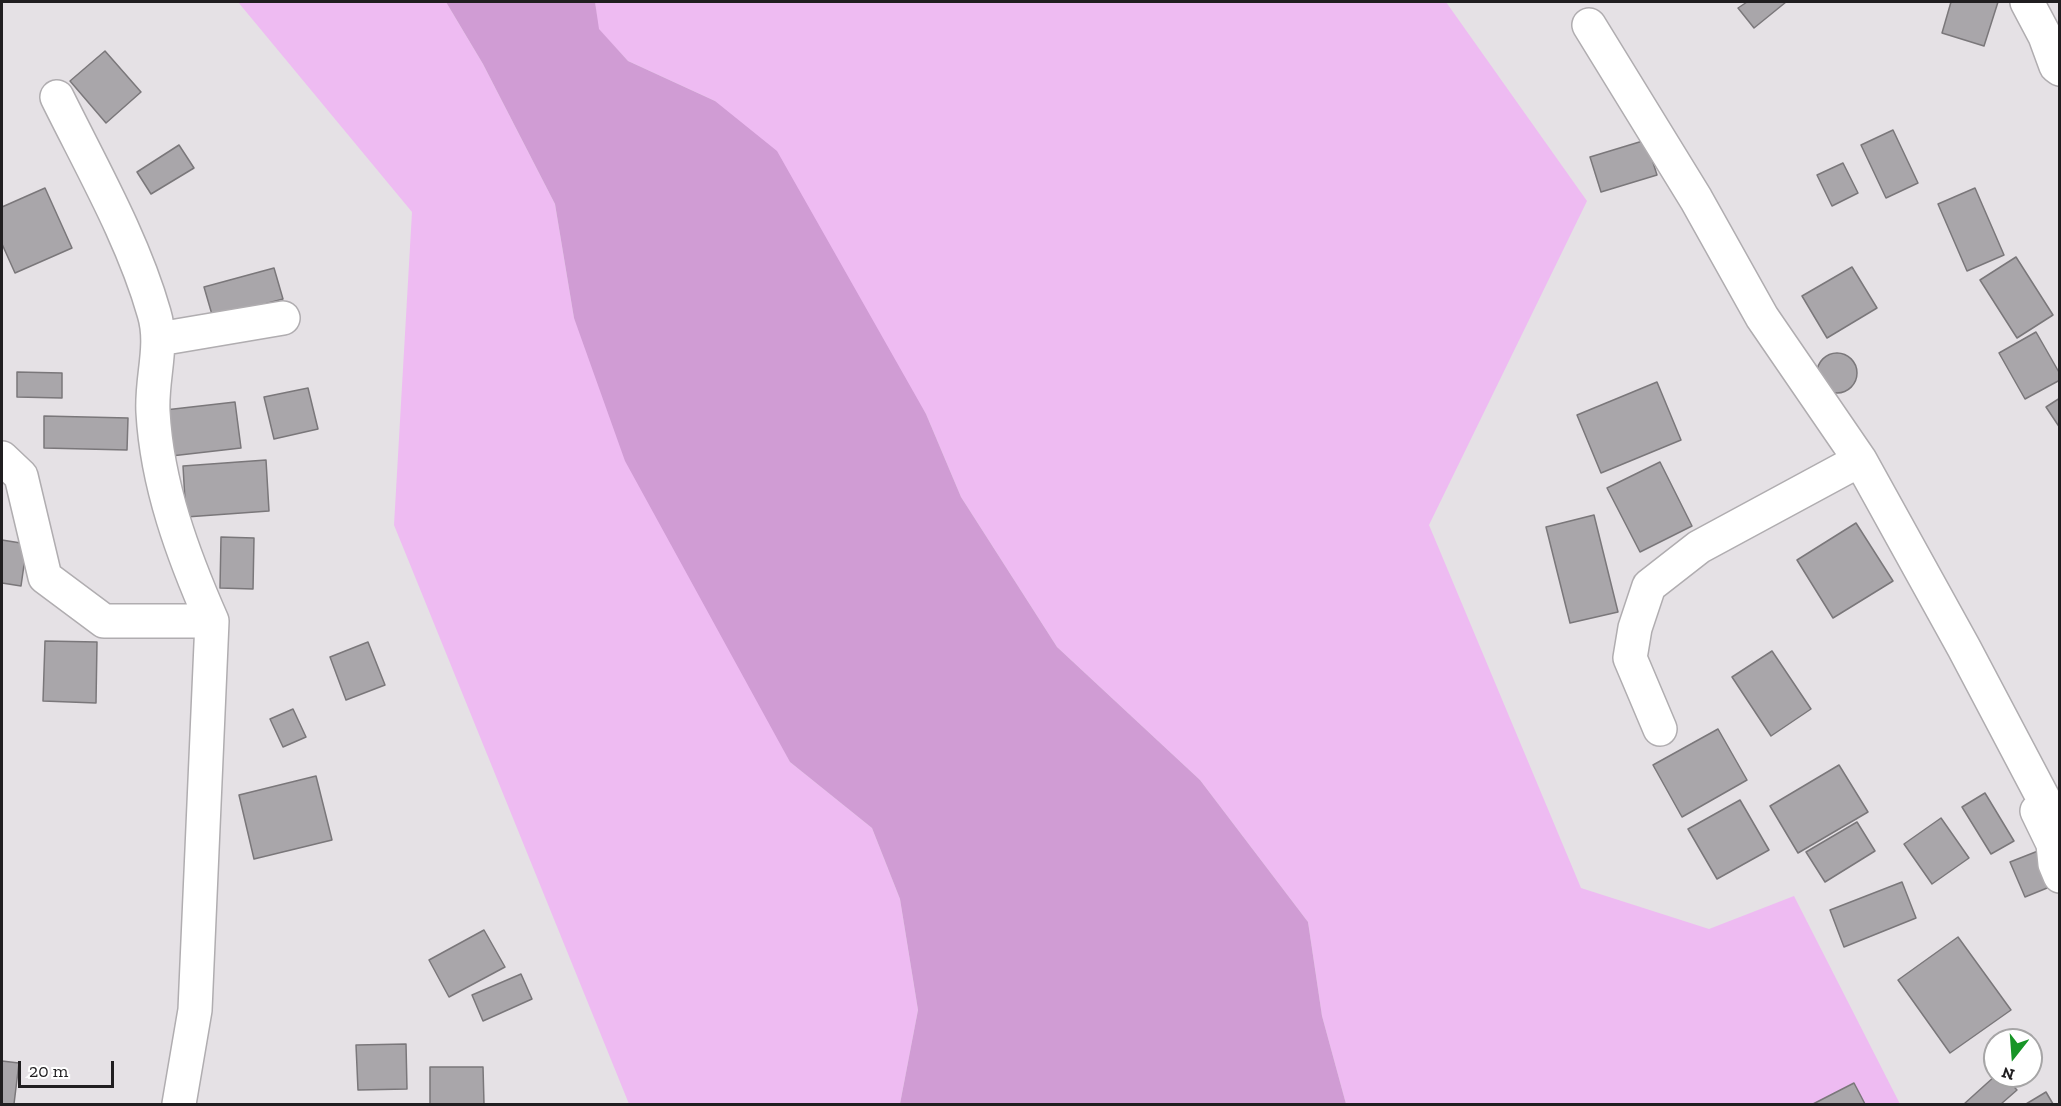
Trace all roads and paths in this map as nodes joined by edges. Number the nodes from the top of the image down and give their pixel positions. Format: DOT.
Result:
graph roads {
  1 [pos="2027,2"];
  2 [pos="1589,25"];
  3 [pos="2060,69"];
  4 [pos="57,97"];
  5 [pos="283,318"];
  6 [pos="159,339"];
  7 [pos="2,458"];
  8 [pos="1860,460"];
  9 [pos="212,621"];
  10 [pos="1660,729"];
  11 [pos="2032,778"];
  12 [pos="2060,830"];
  13 [pos="2060,876"];
  14 [pos="179,1104"];
  1 -- 3 [label="street"];
  2 -- 8 [label="street"];
  4 -- 6 [label="street"];
  5 -- 6 [label="street"];
  6 -- 9 [label="street"];
  7 -- 9 [label="street"];
  8 -- 10 [label="street"];
  8 -- 11 [label="street"];
  9 -- 14 [label="street"];
  11 -- 12 [label="street"];
  11 -- 13 [label="street"];
}
